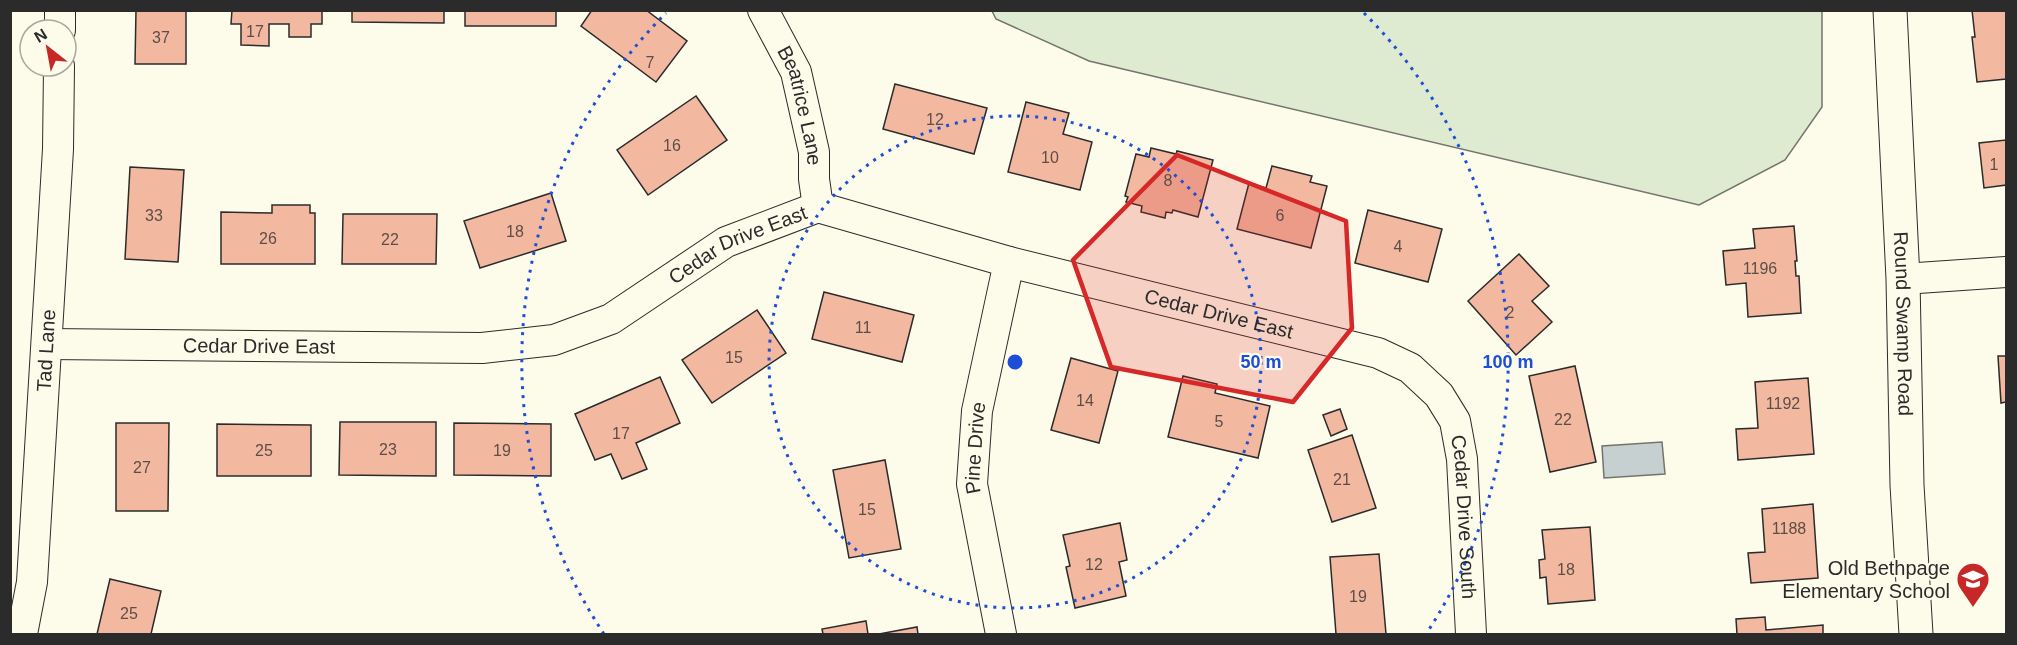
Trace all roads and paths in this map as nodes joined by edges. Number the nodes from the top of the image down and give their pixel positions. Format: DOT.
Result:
graph roads {
  1 [pos="763,10"];
  2 [pos="1890,10"];
  3 [pos="59,78"];
  4 [pos="818,207"];
  5 [pos="1009,262"];
  6 [pos="2007,273"];
  7 [pos="1903,279"];
  8 [pos="47,345"];
  9 [pos="1444,403"];
  10 [pos="22,634"];
  11 [pos="1001,634"];
  12 [pos="1471,634"];
  13 [pos="1916,634"];
  1 -- 4 [label="street, Beatrice Lane"];
  2 -- 7 [label="main road, Round Swamp Road"];
  3 -- 8 [label="street, Tad Lane"];
  4 -- 5 [label="street, Cedar Drive East"];
  4 -- 8 [label="street, Cedar Drive East"];
  5 -- 9 [label="street, Cedar Drive East"];
  5 -- 11 [label="street, Pine Drive"];
  6 -- 7 [label="street"];
  7 -- 13 [label="main road, Round Swamp Road"];
  8 -- 10 [label="street, Tad Lane"];
  9 -- 12 [label="street, Cedar Drive South"];
}
